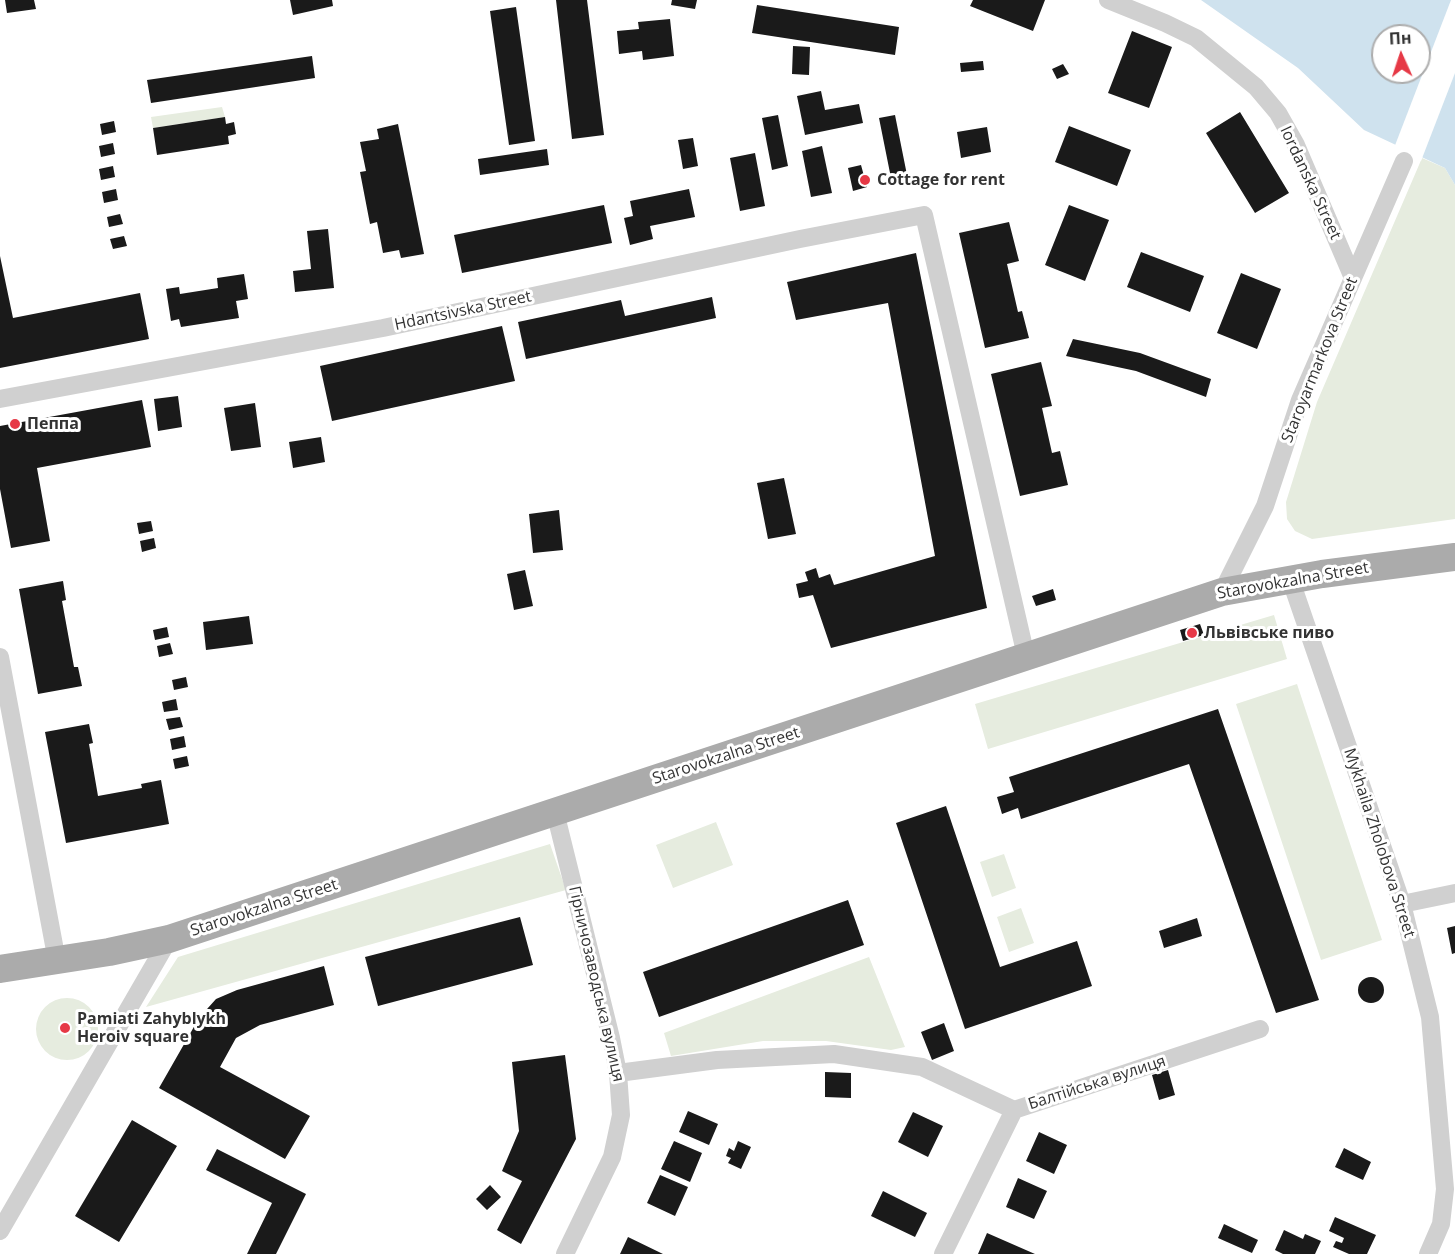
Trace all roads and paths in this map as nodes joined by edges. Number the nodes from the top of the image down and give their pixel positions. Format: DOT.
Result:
graph roads {
  1 [pos="1108,0"];
  2 [pos="1404,161"];
  3 [pos="1353,278"];
  4 [pos="0,399"];
  5 [pos="1455,557"];
  6 [pos="1290,579"];
  7 [pos="1222,592"];
  8 [pos="1026,656"];
  9 [pos="0,657"];
  10 [pos="555,812"];
  11 [pos="1455,893"];
  12 [pos="1402,904"];
  13 [pos="168,939"];
  14 [pos="57,961"];
  15 [pos="0,969"];
  16 [pos="1260,1029"];
  17 [pos="618,1073"];
  18 [pos="1014,1110"];
  19 [pos="1449,1144"];
  20 [pos="0,1231"];
  21 [pos="565,1254"];
  22 [pos="943,1254"];
  23 [pos="1428,1254"];
  1 -- 3 [label="street, Iordanska Street"];
  2 -- 3 [label="street, Staroyarmarkova Street"];
  3 -- 7 [label="street, Staroyarmarkova Street"];
  4 -- 8 [label="street, Hdantsivska Street"];
  5 -- 6 [label="main road, Starovokzalna Street"];
  6 -- 7 [label="main road, Starovokzalna Street"];
  6 -- 12 [label="street, Mykhaila Zholobova Street"];
  7 -- 8 [label="main road, Starovokzalna Street"];
  8 -- 10 [label="main road, Starovokzalna Street"];
  9 -- 14 [label="street"];
  10 -- 13 [label="main road, Starovokzalna Street"];
  10 -- 17 [label="street, Гірничозаводська вулиця"];
  11 -- 12 [label="street"];
  12 -- 19 [label="street, Mykhaila Zholobova Street"];
  13 -- 14 [label="main road, Starovokzalna Street"];
  13 -- 20 [label="street"];
  14 -- 15 [label="main road, Starovokzalna Street"];
  16 -- 18 [label="street, Балтійська вулиця"];
  17 -- 18 [label="street, Балтійська вулиця"];
  17 -- 21 [label="street, Гірничозаводська вулиця"];
  18 -- 22 [label="street"];
  19 -- 23 [label="street, Mykhaila Zholobova Street"];
}
